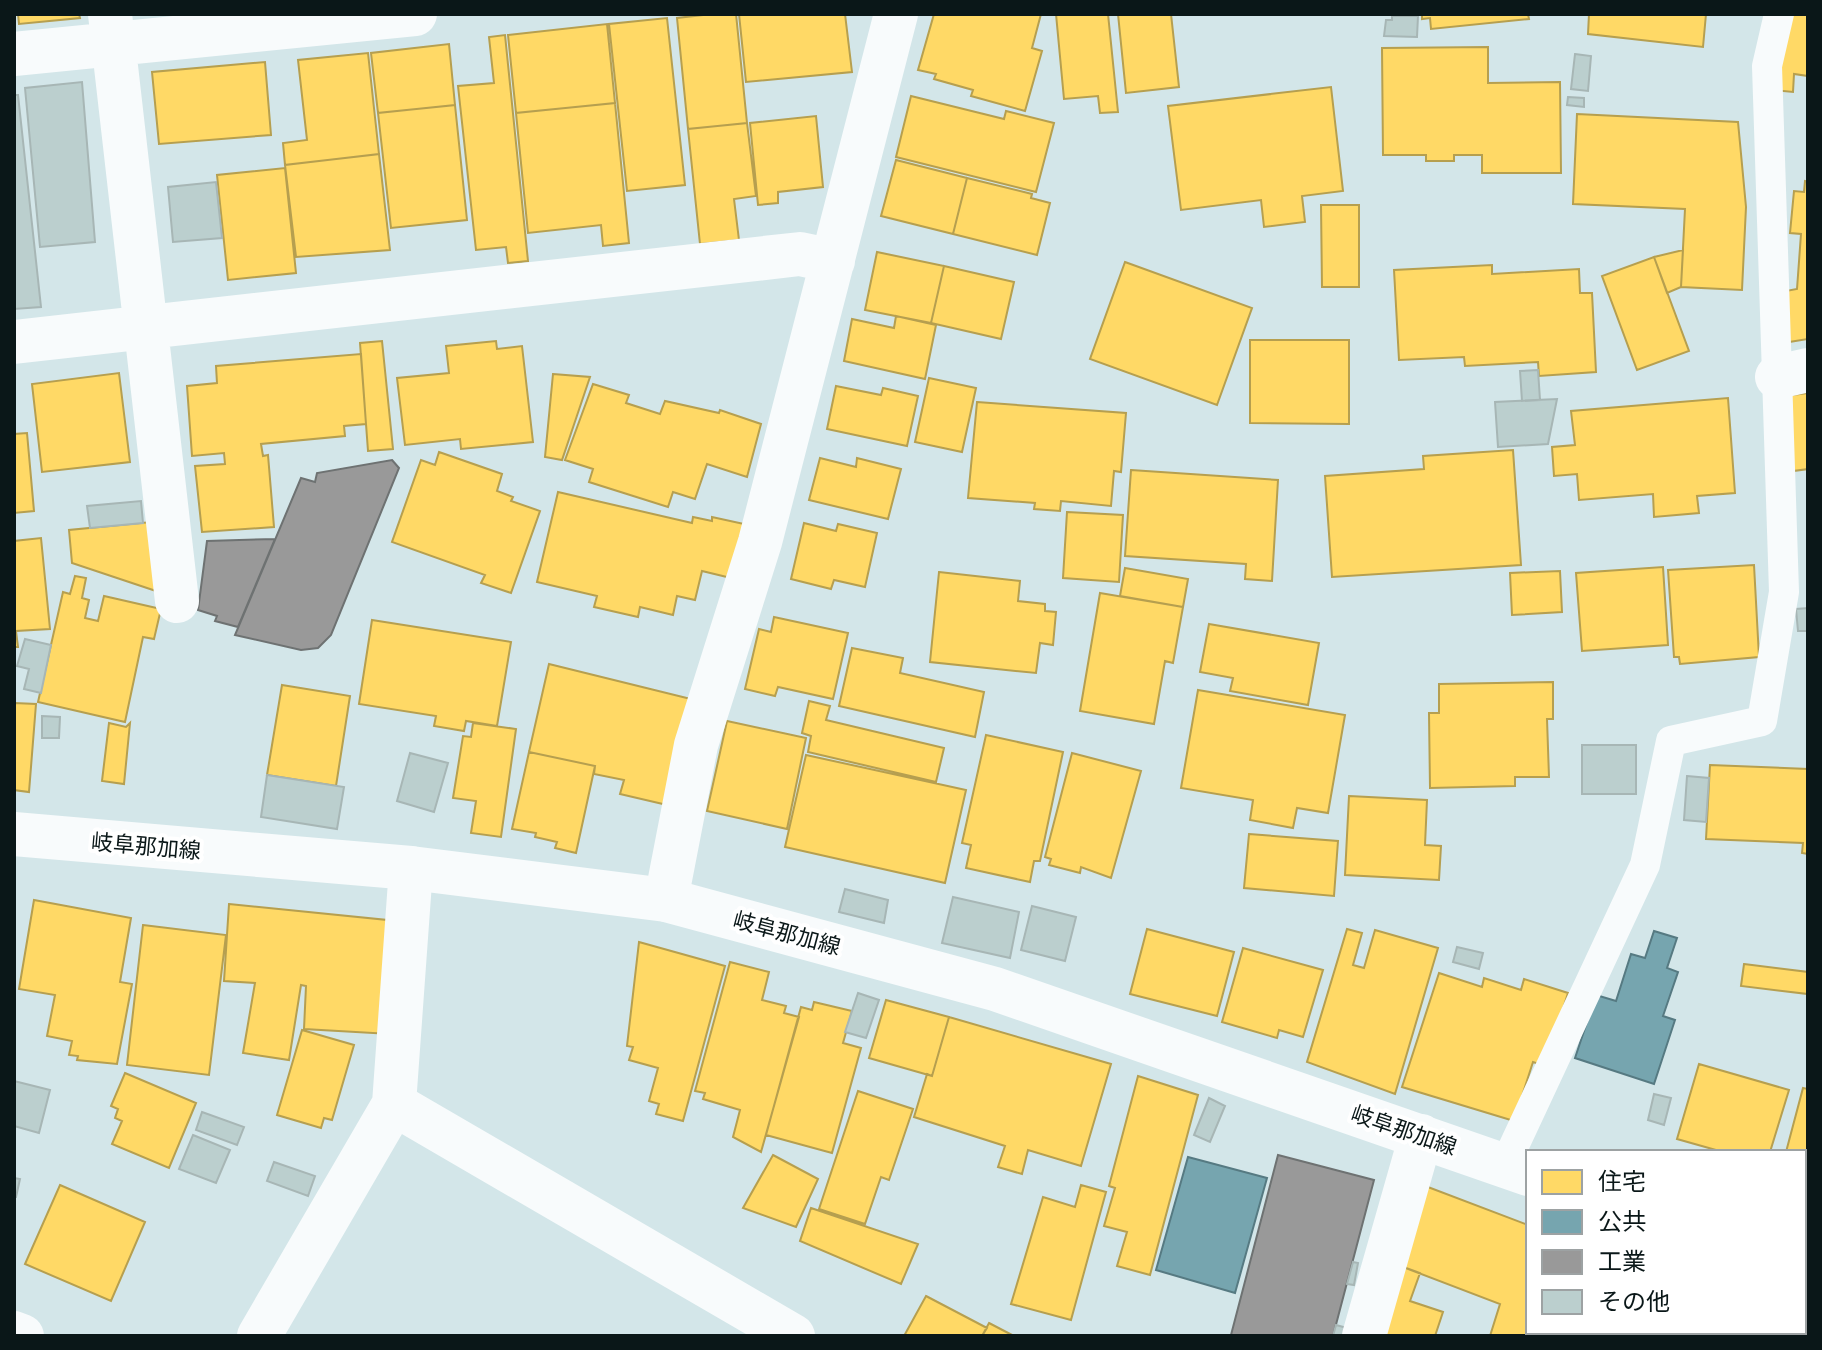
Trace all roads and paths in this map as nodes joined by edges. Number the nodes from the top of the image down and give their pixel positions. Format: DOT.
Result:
graph roads {
  1 [pos="415,14"];
  2 [pos="896,14"];
  3 [pos="1779,14"];
  4 [pos="112,30"];
  5 [pos="14,54"];
  6 [pos="833,261"];
  7 [pos="146,328"];
  8 [pos="14,342"];
  9 [pos="1793,373"];
  10 [pos="177,601"];
  11 [pos="14,834"];
  12 [pos="411,868"];
  13 [pos="666,900"];
  14 [pos="394,1104"];
  15 [pos="1421,1136"];
  16 [pos="1516,1170"];
  17 [pos="14,1333"];
  18 [pos="22,1336"];
  19 [pos="259,1336"];
  20 [pos="793,1336"];
  21 [pos="1364,1336"];
  1 -- 4 [label="street"];
  2 -- 6 [label="street"];
  3 -- 9 [label="lane"];
  4 -- 5 [label="street"];
  4 -- 7 [label="street"];
  6 -- 7 [label="street"];
  6 -- 13 [label="street"];
  7 -- 8 [label="street"];
  7 -- 10 [label="street"];
  9 -- 16 [label="lane"];
  11 -- 12 [label="street, 岐阜那加線"];
  12 -- 13 [label="street, 岐阜那加線"];
  12 -- 14 [label="street"];
  13 -- 15 [label="street, 岐阜那加線"];
  14 -- 19 [label="street"];
  14 -- 20 [label="street"];
  15 -- 16 [label="street, 岐阜那加線"];
  15 -- 21 [label="street"];
  17 -- 18 [label="street"];
}
